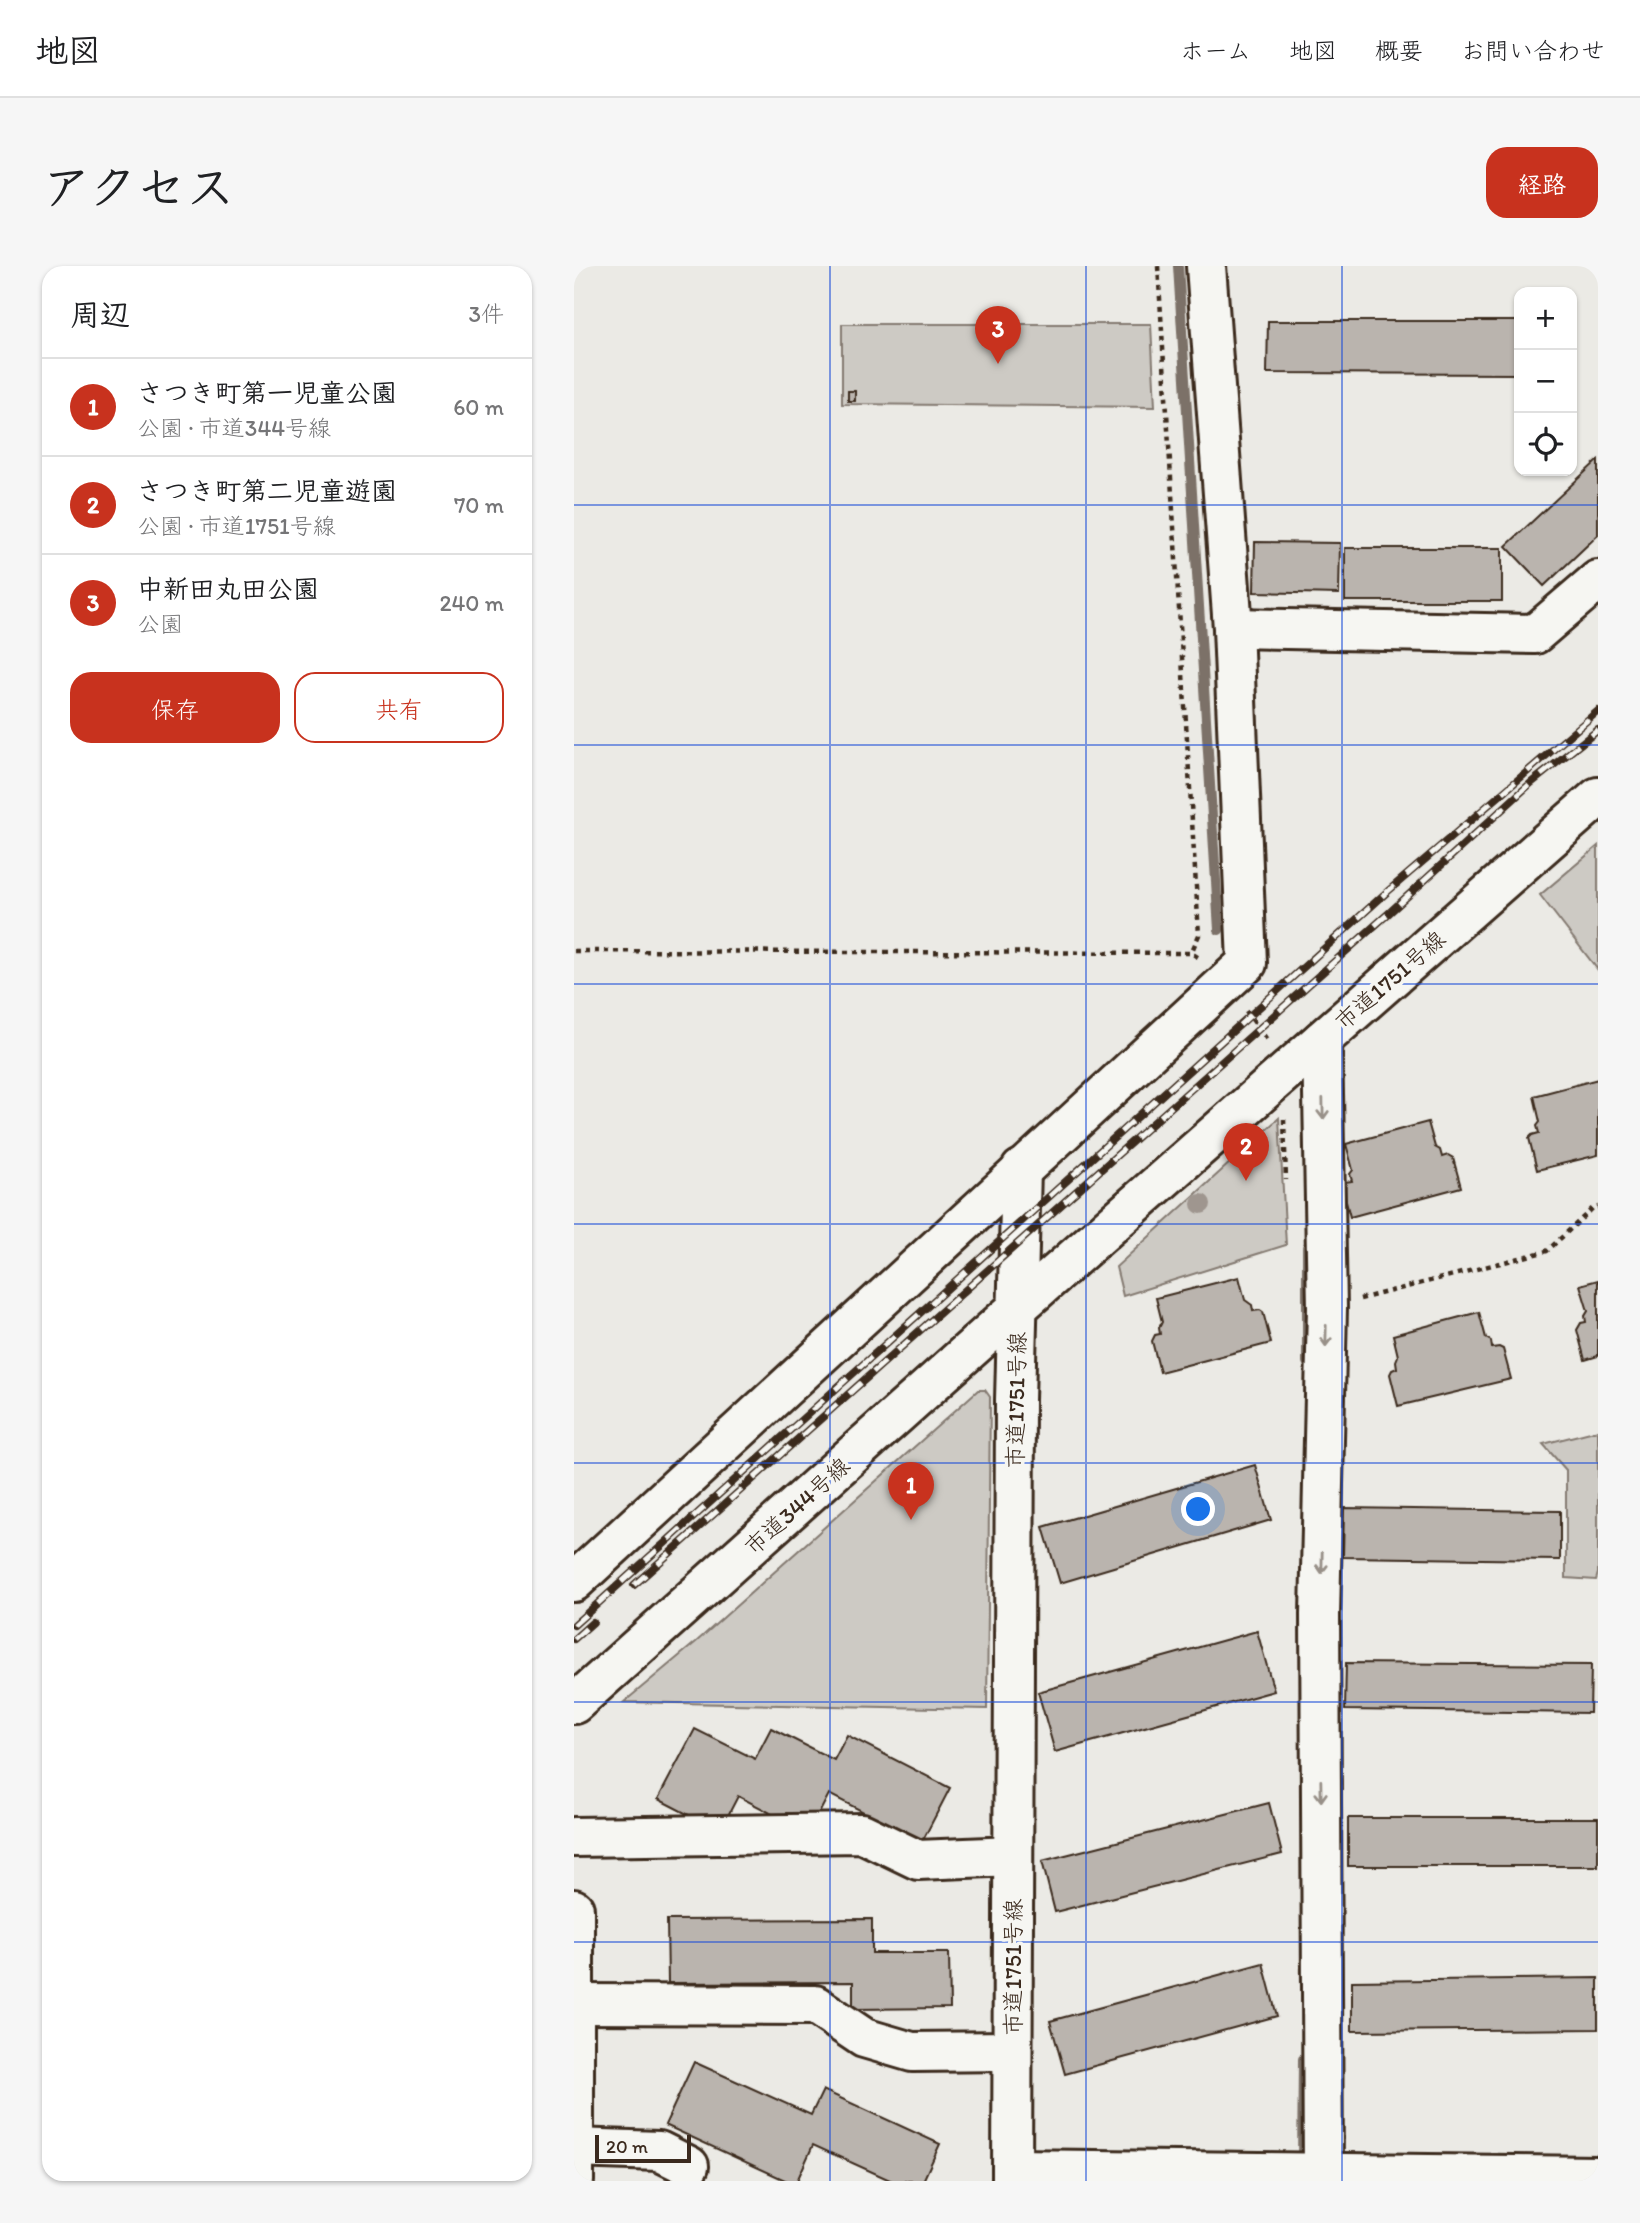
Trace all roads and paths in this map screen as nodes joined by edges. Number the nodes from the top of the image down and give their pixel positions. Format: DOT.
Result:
graph roads {
  1 [pos="1158,266"];
  2 [pos="1206,266"];
  3 [pos="1598,580"];
  4 [pos="1233,628"];
  5 [pos="1598,797"];
  6 [pos="574,951"];
  7 [pos="1191,953"];
  8 [pos="1203,960"];
  9 [pos="1245,1010"];
  10 [pos="1322,1040"];
  11 [pos="1275,1050"];
  12 [pos="1021,1169"];
  13 [pos="1598,1207"];
  14 [pos="1018,1307"];
  15 [pos="1327,1308"];
  16 [pos="574,1583"];
  17 [pos="574,1704"];
  18 [pos="574,1837"];
  19 [pos="1013,1856"];
  20 [pos="574,1909"];
  21 [pos="574,2004"];
  22 [pos="1012,2051"];
  23 [pos="574,2148"];
  24 [pos="690,2166"];
  25 [pos="1311,2173"];
  26 [pos="1012,2175"];
  27 [pos="1598,2176"];
  28 [pos="574,2181"];
  1 -- 7 [label="path"];
  2 -- 4 [label="street"];
  3 -- 4 [label="street"];
  4 -- 12 [label="street"];
  5 -- 10 [label="street, 市道1751号線"];
  6 -- 7 [label="path"];
  7 -- 8 [label="path"];
  9 -- 11 [label="path"];
  10 -- 14 [label="street, 市道1751号線"];
  10 -- 15 [label="street, one-way"];
  12 -- 14 [label="street"];
  12 -- 16 [label="street"];
  13 -- 15 [label="path"];
  14 -- 17 [label="street, 市道344号線"];
  14 -- 19 [label="street, 市道1751号線"];
  15 -- 25 [label="street, one-way"];
  18 -- 19 [label="street"];
  19 -- 22 [label="street, 市道1751号線"];
  20 -- 21 [label="street"];
  21 -- 22 [label="street"];
  21 -- 23 [label="street"];
  22 -- 26 [label="street, 市道1751号線"];
  23 -- 24 [label="street"];
  23 -- 28 [label="street"];
  25 -- 26 [label="street"];
  25 -- 27 [label="street"];
}
